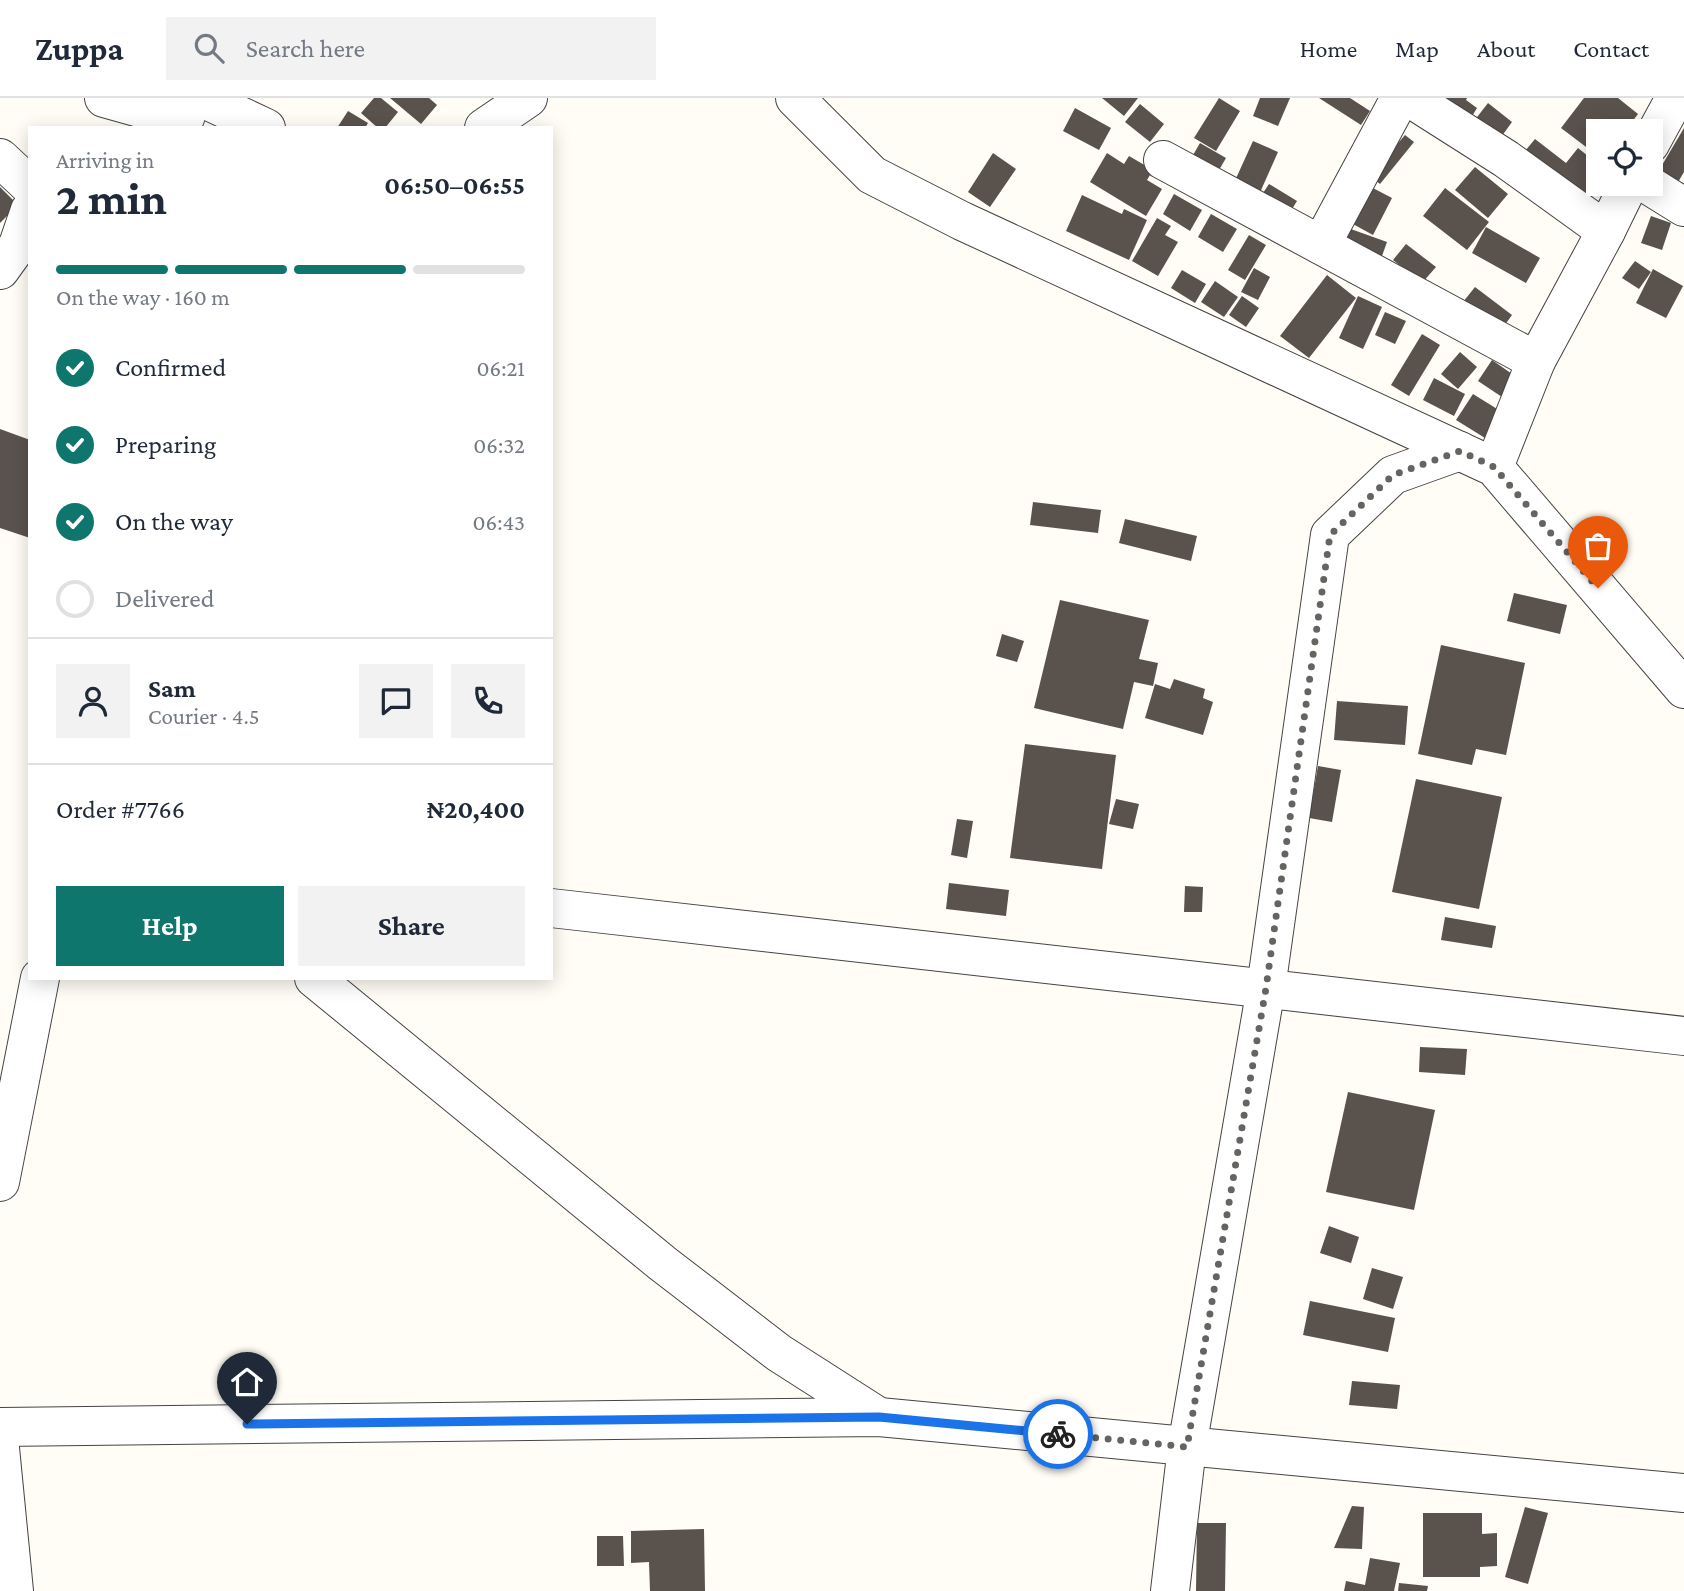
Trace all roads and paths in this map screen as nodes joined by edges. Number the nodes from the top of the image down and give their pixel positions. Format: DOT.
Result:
graph roads {
  1 [pos="104,98"];
  2 [pos="192,98"];
  3 [pos="202,98"];
  4 [pos="795,98"];
  5 [pos="1400,98"];
  6 [pos="1410,98"];
  7 [pos="1675,98"];
  8 [pos="1663,120"];
  9 [pos="262,126"];
  10 [pos="0,158"];
  11 [pos="1163,160"];
  12 [pos="28,184"];
  13 [pos="1663,194"];
  14 [pos="1623,196"];
  15 [pos="1684,207"];
  16 [pos="28,216"];
  17 [pos="1606,231"];
  18 [pos="1321,245"];
  19 [pos="0,270"];
  20 [pos="1536,361"];
  21 [pos="1460,451"];
  22 [pos="1494,467"];
  23 [pos="1684,689"];
  24 [pos="553,908"];
  25 [pos="40,980"];
  26 [pos="316,980"];
  27 [pos="1266,988"];
  28 [pos="1684,1036"];
  29 [pos="0,1182"];
  30 [pos="879,1417"];
  31 [pos="0,1427"];
  32 [pos="1187,1447"];
  33 [pos="0,1448"];
  34 [pos="1684,1493"];
  35 [pos="14,1591"];
  36 [pos="1170,1591"];
  1 -- 2 [label="street"];
  3 -- 9 [label="street"];
  4 -- 21 [label="street"];
  5 -- 18 [label="street"];
  6 -- 17 [label="street"];
  7 -- 8 [label="street"];
  10 -- 12 [label="street"];
  11 -- 18 [label="street"];
  13 -- 15 [label="street"];
  14 -- 17 [label="street"];
  16 -- 19 [label="street"];
  17 -- 20 [label="street"];
  18 -- 20 [label="street"];
  20 -- 22 [label="street"];
  21 -- 22 [label="street"];
  21 -- 27 [label="street"];
  22 -- 23 [label="street"];
  24 -- 27 [label="street"];
  25 -- 29 [label="street"];
  26 -- 30 [label="street"];
  27 -- 28 [label="street"];
  27 -- 32 [label="street"];
  30 -- 31 [label="street"];
  30 -- 32 [label="street"];
  32 -- 34 [label="street"];
  32 -- 36 [label="street"];
  33 -- 35 [label="street"];
}
